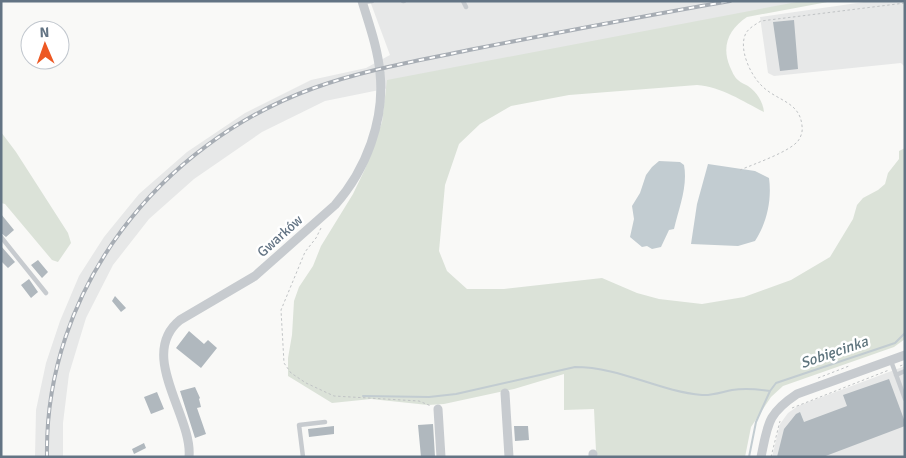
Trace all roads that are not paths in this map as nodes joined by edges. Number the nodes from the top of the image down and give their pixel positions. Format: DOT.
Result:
graph roads {
  1 [pos="463,1"];
  2 [pos="366,2"];
  3 [pos="466,7"];
  4 [pos="1,237"];
  5 [pos="46,293"];
  6 [pos="905,355"];
  7 [pos="892,364"];
  8 [pos="905,371"];
  9 [pos="896,375"];
  10 [pos="506,393"];
  11 [pos="905,399"];
  12 [pos="438,409"];
  13 [pos="325,422"];
  14 [pos="189,457"];
  15 [pos="303,457"];
  16 [pos="441,457"];
  17 [pos="509,457"];
  18 [pos="762,457"];
  1 -- 3 [label="lane"];
  2 -- 14 [label="street, Gwarków"];
  4 -- 5 [label="lane"];
  6 -- 7 [label="street"];
  7 -- 9 [label="lane"];
  7 -- 18 [label="street"];
  8 -- 9 [label="lane"];
  9 -- 11 [label="lane"];
  10 -- 17 [label="street"];
  12 -- 16 [label="street"];
  13 -- 15 [label="lane"];
}
